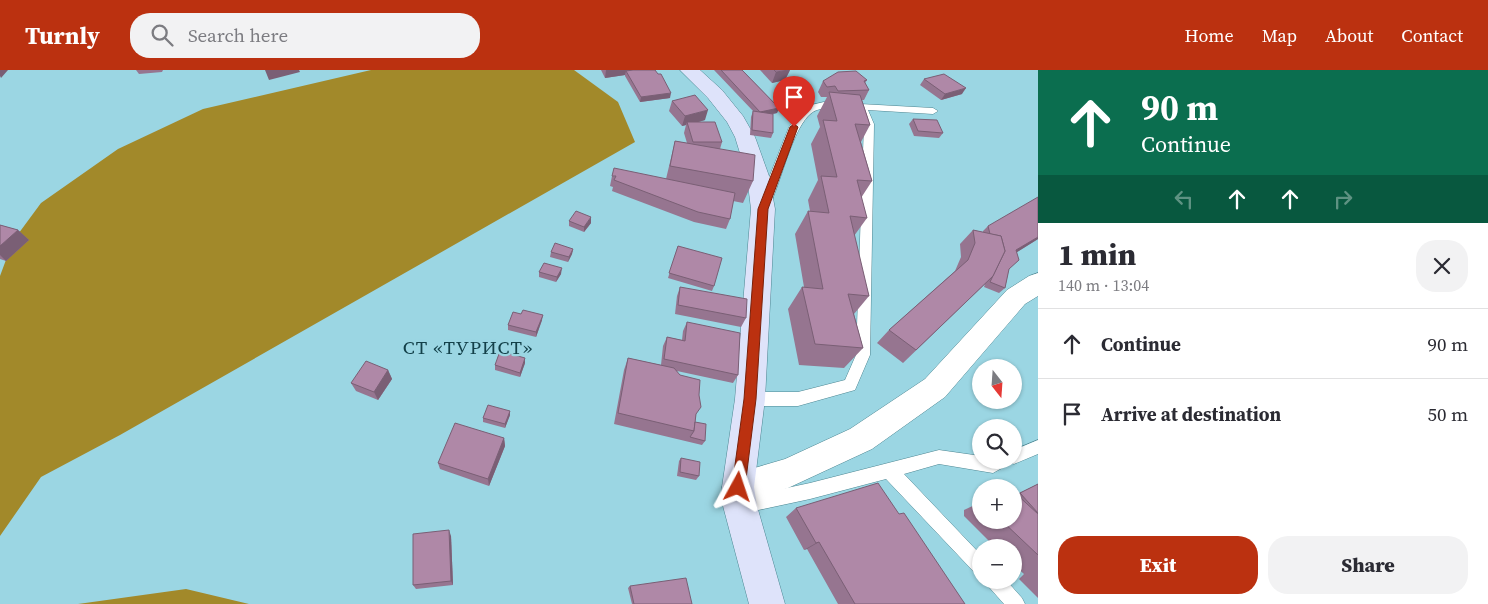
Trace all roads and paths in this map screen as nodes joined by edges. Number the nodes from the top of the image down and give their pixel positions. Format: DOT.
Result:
graph roads {
  1 [pos="688,70"];
  2 [pos="862,106"];
  3 [pos="933,112"];
  4 [pos="763,209"];
  5 [pos="1038,283"];
  6 [pos="750,399"];
  7 [pos="1038,448"];
  8 [pos="1022,454"];
  9 [pos="972,462"];
  10 [pos="888,469"];
  11 [pos="739,497"];
  12 [pos="972,558"];
  13 [pos="1002,589"];
  14 [pos="767,604"];
  15 [pos="1016,604"];
  1 -- 4 [label="street"];
  2 -- 3 [label="lane"];
  2 -- 4 [label="lane"];
  2 -- 6 [label="lane"];
  4 -- 6 [label="street"];
  5 -- 11 [label="street"];
  6 -- 11 [label="street"];
  7 -- 8 [label="lane"];
  9 -- 10 [label="lane"];
  10 -- 11 [label="lane"];
  10 -- 12 [label="lane"];
  11 -- 14 [label="street"];
  13 -- 15 [label="lane"];
}
